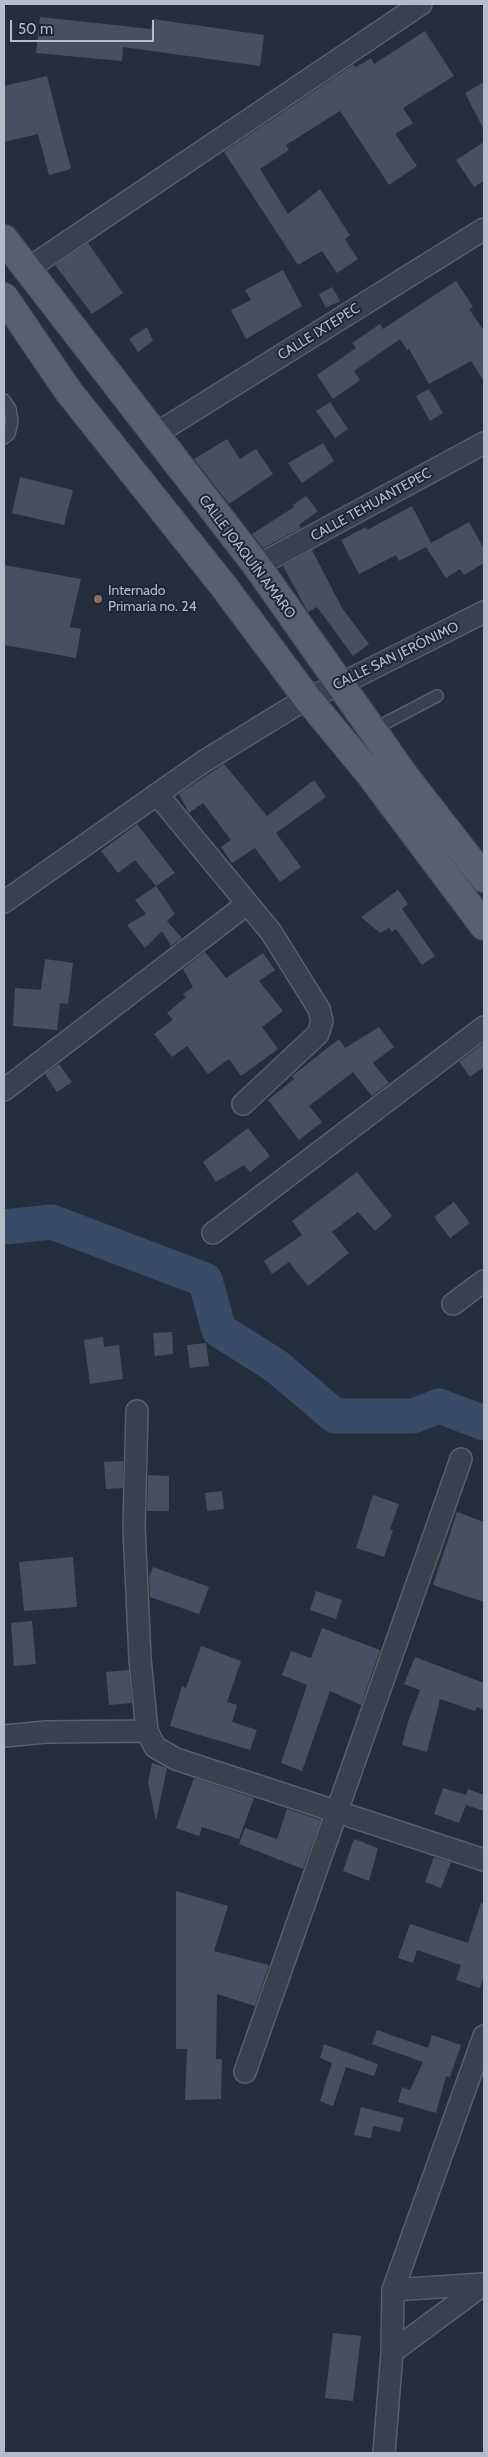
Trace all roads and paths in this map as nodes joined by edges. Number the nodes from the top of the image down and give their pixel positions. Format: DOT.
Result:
graph roads {
  1 [pos="421,4"];
  2 [pos="484,229"];
  3 [pos="4,240"];
  4 [pos="26,270"];
  5 [pos="4,297"];
  6 [pos="4,400"];
  7 [pos="154,435"];
  8 [pos="4,438"];
  9 [pos="484,443"];
  10 [pos="257,566"];
  11 [pos="484,612"];
  12 [pos="339,685"];
  13 [pos="437,696"];
  14 [pos="307,698"];
  15 [pos="372,730"];
  16 [pos="157,794"];
  17 [pos="484,878"];
  18 [pos="4,902"];
  19 [pos="248,904"];
  20 [pos="484,926"];
  21 [pos="484,1028"];
  22 [pos="4,1090"];
  23 [pos="243,1104"];
  24 [pos="213,1234"];
  25 [pos="484,1281"];
  26 [pos="453,1304"];
  27 [pos="137,1411"];
  28 [pos="461,1459"];
  29 [pos="147,1731"];
  30 [pos="4,1736"];
  31 [pos="337,1812"];
  32 [pos="484,1860"];
  33 [pos="484,2036"];
  34 [pos="245,2072"];
  35 [pos="484,2284"];
  36 [pos="393,2290"];
  37 [pos="392,2352"];
  38 [pos="384,2453"];
  1 -- 4 [label="street"];
  2 -- 7 [label="street, CALLE IXTEPEC"];
  3 -- 4 [label="main road, CALLE JOAQUÍN AMARO"];
  4 -- 7 [label="main road, CALLE JOAQUÍN AMARO"];
  5 -- 14 [label="main road"];
  6 -- 8 [label="lane"];
  7 -- 10 [label="main road, CALLE JOAQUÍN AMARO"];
  9 -- 10 [label="street, CALLE TEHUANTEPEC"];
  10 -- 12 [label="main road, CALLE JOAQUÍN AMARO"];
  11 -- 12 [label="street, CALLE SAN JERÓNIMO"];
  12 -- 14 [label="street, CALLE SAN JERÓNIMO"];
  12 -- 15 [label="main road, CALLE JOAQUÍN AMARO"];
  13 -- 15 [label="lane"];
  14 -- 16 [label="street, CALLE SAN JERÓNIMO"];
  14 -- 20 [label="main road"];
  15 -- 17 [label="main road, CALLE JOAQUÍN AMARO"];
  16 -- 18 [label="street, CALLE SAN JERÓNIMO"];
  16 -- 19 [label="street"];
  19 -- 22 [label="street"];
  19 -- 23 [label="street"];
  21 -- 24 [label="street"];
  25 -- 26 [label="street"];
  27 -- 29 [label="street"];
  28 -- 31 [label="street"];
  29 -- 30 [label="street"];
  29 -- 31 [label="street"];
  31 -- 32 [label="street"];
  31 -- 34 [label="street"];
  33 -- 36 [label="street"];
  35 -- 36 [label="street"];
  35 -- 37 [label="street"];
  36 -- 37 [label="street"];
  37 -- 38 [label="street"];
}
